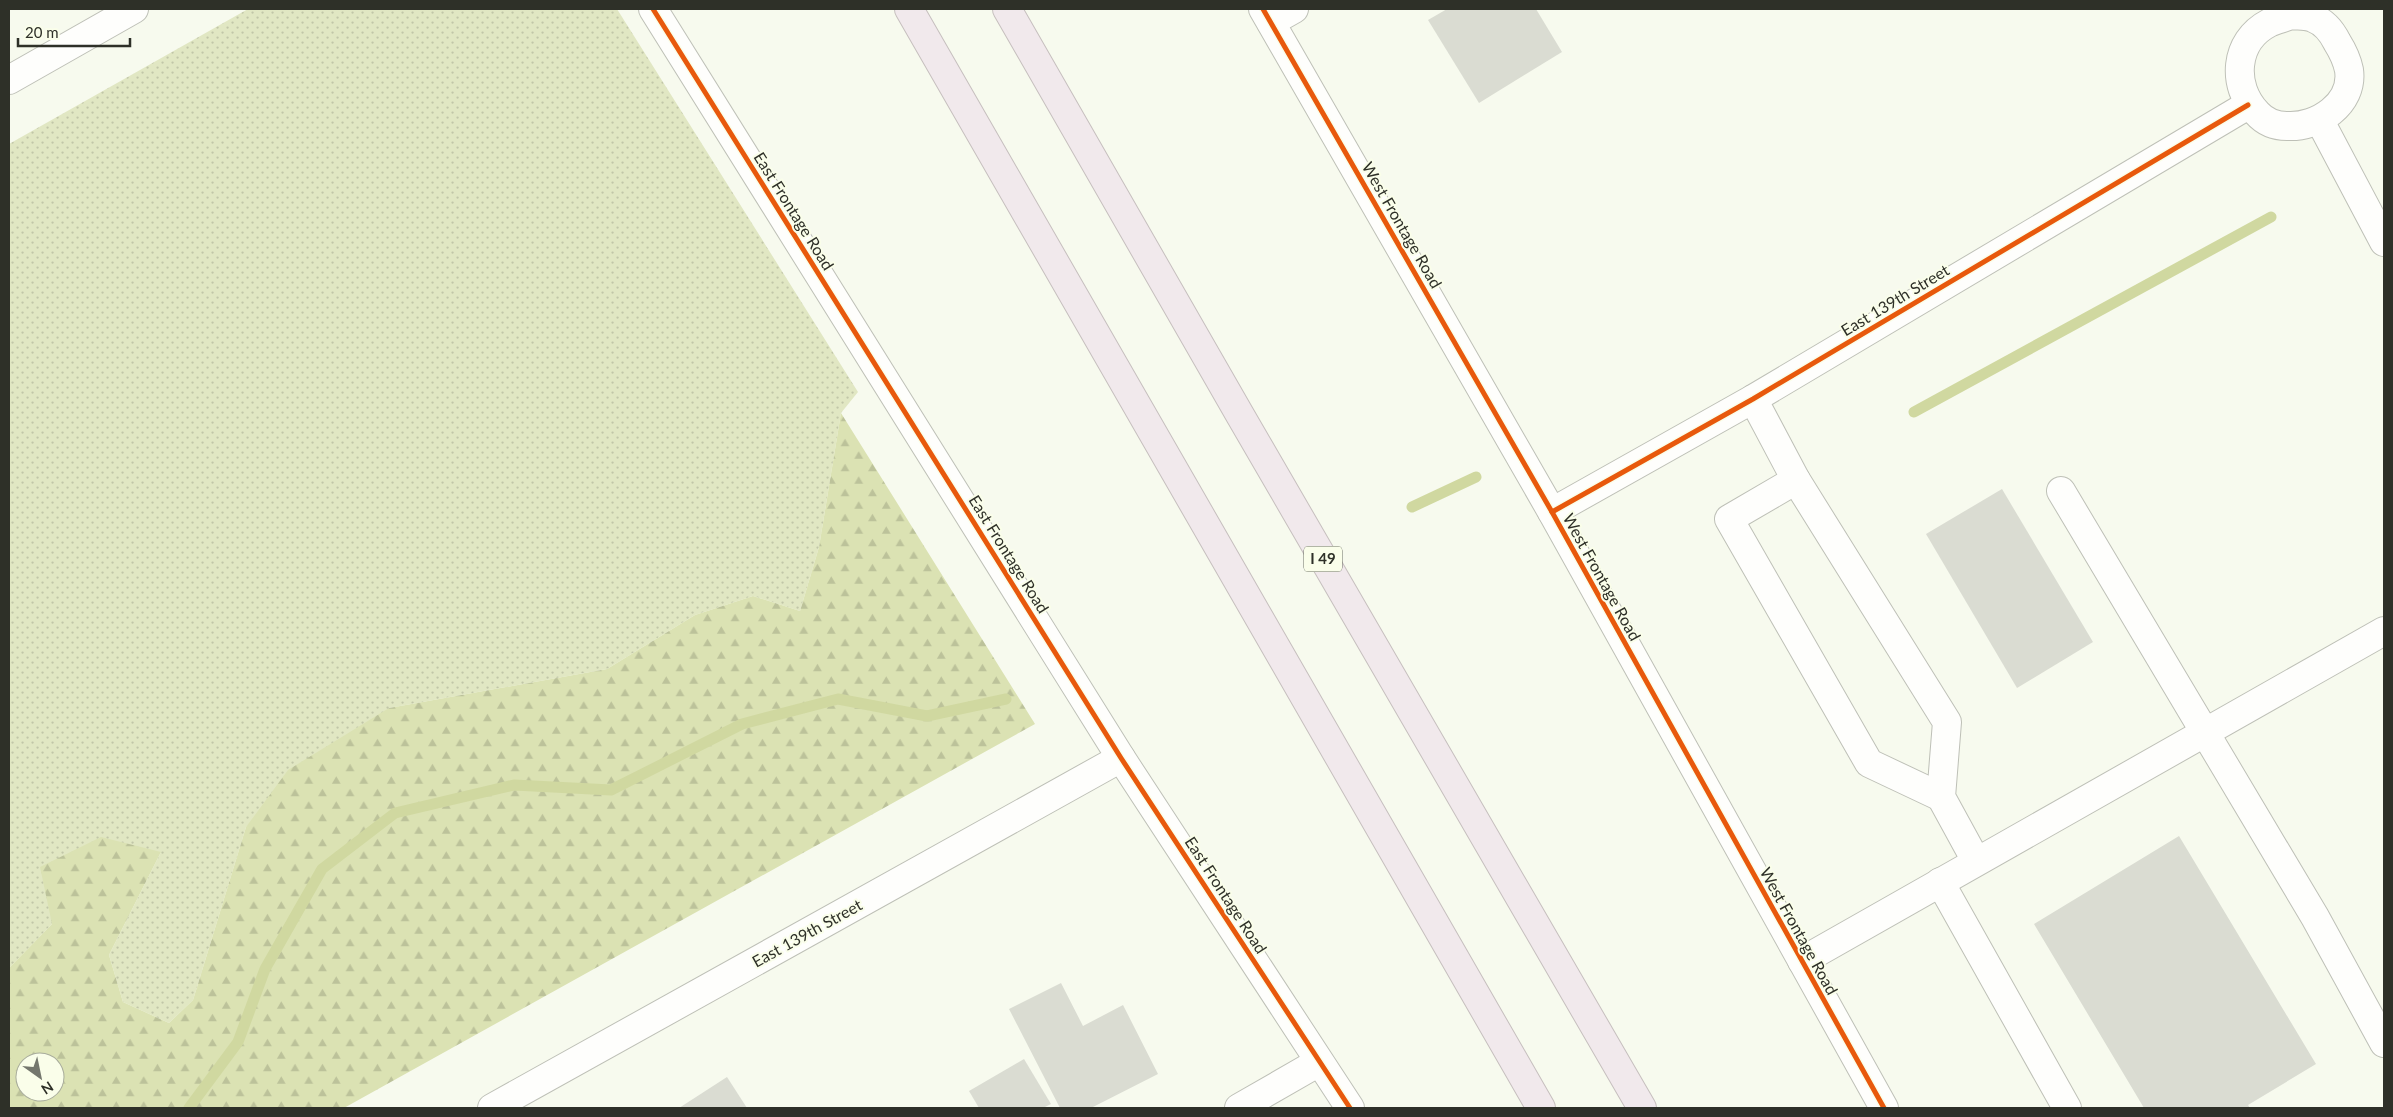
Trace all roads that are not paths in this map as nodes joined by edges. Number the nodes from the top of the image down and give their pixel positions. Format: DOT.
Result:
graph roads {
  1 [pos="134,9"];
  2 [pos="653,9"];
  3 [pos="909,9"];
  4 [pos="1007,9"];
  5 [pos="1294,9"];
  6 [pos="1267,15"];
  7 [pos="2265,16"];
  8 [pos="9,80"];
  9 [pos="2248,104"];
  10 [pos="2320,121"];
  11 [pos="2384,242"];
  12 [pos="1753,399"];
  13 [pos="1796,480"];
  14 [pos="2062,491"];
  15 [pos="1552,512"];
  16 [pos="2384,631"];
  17 [pos="2204,733"];
  18 [pos="1121,758"];
  19 [pos="1941,797"];
  20 [pos="1976,861"];
  21 [pos="1940,882"];
  22 [pos="1802,961"];
  23 [pos="2384,1043"];
  24 [pos="1319,1062"];
  25 [pos="492,1108"];
  26 [pos="1239,1108"];
  27 [pos="1350,1108"];
  28 [pos="1541,1108"];
  29 [pos="1642,1108"];
  30 [pos="1884,1108"];
  31 [pos="2067,1108"];
  1 -- 8 [label="street"];
  2 -- 18 [label="street, East Frontage Road"];
  3 -- 28 [label="highway"];
  4 -- 29 [label="highway, I 49"];
  5 -- 6 [label="street"];
  6 -- 15 [label="street, West Frontage Road"];
  7 -- 9 [label="street"];
  7 -- 10 [label="street"];
  9 -- 10 [label="street"];
  9 -- 12 [label="street, East 139th Street"];
  10 -- 11 [label="street"];
  12 -- 13 [label="street"];
  12 -- 15 [label="street, East 139th Street"];
  13 -- 19 [label="street"];
  13 -- 19 [label="street"];
  14 -- 17 [label="street"];
  15 -- 22 [label="street, West Frontage Road"];
  16 -- 17 [label="street"];
  17 -- 20 [label="street"];
  17 -- 23 [label="street"];
  18 -- 24 [label="street, East Frontage Road"];
  18 -- 25 [label="street, East 139th Street"];
  19 -- 20 [label="street"];
  20 -- 21 [label="street"];
  21 -- 22 [label="street"];
  21 -- 31 [label="street"];
  22 -- 30 [label="street, West Frontage Road"];
  24 -- 26 [label="street"];
  24 -- 27 [label="street, East Frontage Road"];
}
